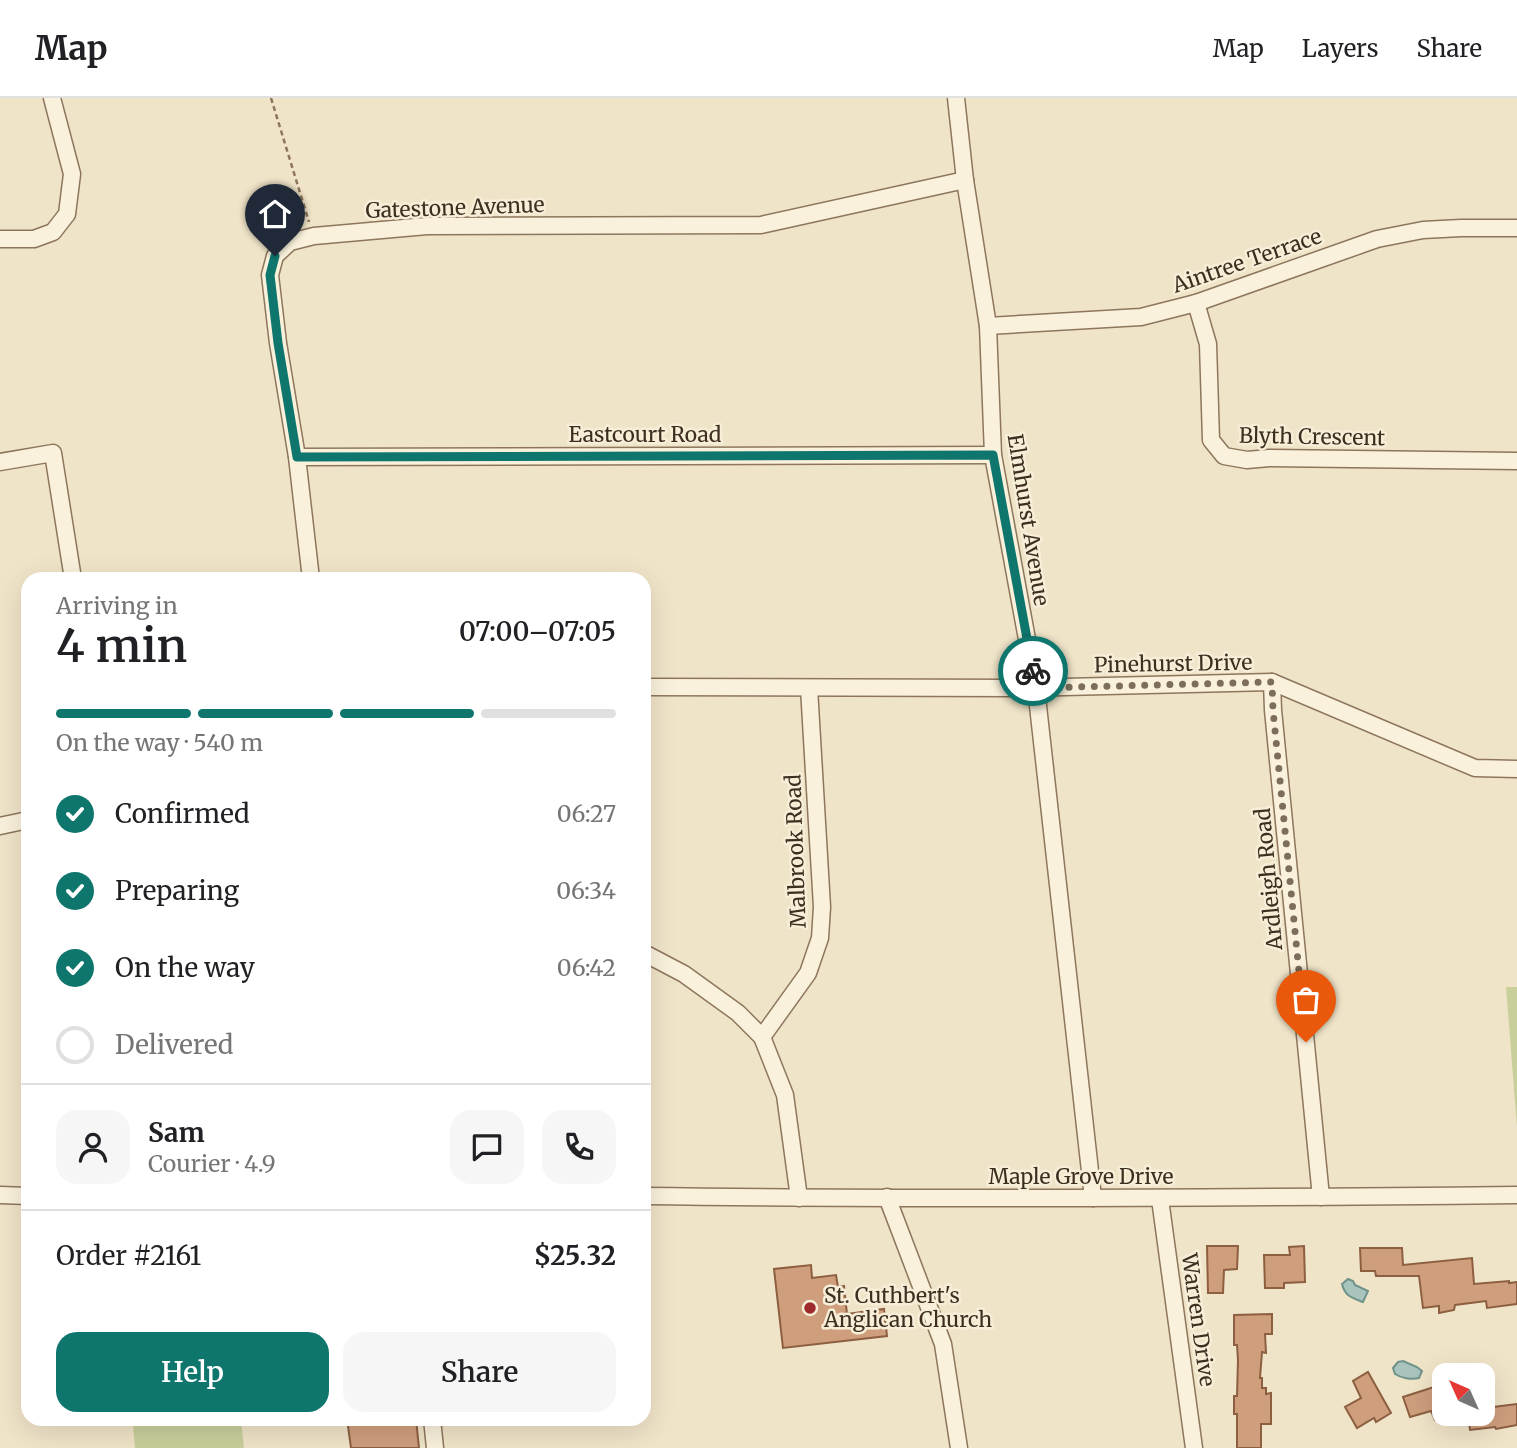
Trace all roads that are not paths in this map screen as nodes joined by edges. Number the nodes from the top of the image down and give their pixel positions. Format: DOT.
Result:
graph roads {
  1 [pos="52,98"];
  2 [pos="956,98"];
  3 [pos="965,180"];
  4 [pos="1517,228"];
  5 [pos="0,239"];
  6 [pos="1196,303"];
  7 [pos="988,326"];
  8 [pos="993,455"];
  9 [pos="297,457"];
  10 [pos="1517,461"];
  11 [pos="0,462"];
  12 [pos="72,572"];
  13 [pos="310,572"];
  14 [pos="1272,682"];
  15 [pos="651,687"];
  16 [pos="809,688"];
  17 [pos="1036,688"];
  18 [pos="1517,769"];
  19 [pos="21,822"];
  20 [pos="0,826"];
  21 [pos="651,957"];
  22 [pos="762,1037"];
  23 [pos="0,1195"];
  24 [pos="1517,1195"];
  25 [pos="21,1196"];
  26 [pos="651,1196"];
  27 [pos="887,1197"];
  28 [pos="1321,1197"];
  29 [pos="799,1198"];
  30 [pos="1093,1198"];
  31 [pos="1160,1199"];
  32 [pos="433,1426"];
  33 [pos="435,1448"];
  34 [pos="959,1448"];
  35 [pos="1194,1448"];
  1 -- 5 [label="street"];
  2 -- 3 [label="street, Elmhurst Avenue"];
  3 -- 7 [label="street, Elmhurst Avenue"];
  3 -- 9 [label="street, Gatestone Avenue"];
  4 -- 6 [label="street, Aintree Terrace"];
  6 -- 7 [label="street, Aintree Terrace"];
  6 -- 10 [label="street, Blyth Crescent"];
  7 -- 8 [label="street, Elmhurst Avenue"];
  8 -- 9 [label="street, Eastcourt Road"];
  8 -- 17 [label="street, Elmhurst Avenue"];
  9 -- 13 [label="street, Gatestone Avenue"];
  11 -- 12 [label="street"];
  14 -- 17 [label="street, Pinehurst Drive"];
  14 -- 18 [label="street, Pinehurst Drive"];
  14 -- 28 [label="street, Ardleigh Road"];
  15 -- 16 [label="street, Pinehurst Drive"];
  16 -- 17 [label="street, Pinehurst Drive"];
  16 -- 22 [label="street, Malbrook Road"];
  17 -- 30 [label="street, Elmhurst Avenue"];
  19 -- 20 [label="street"];
  21 -- 22 [label="street"];
  22 -- 29 [label="street"];
  23 -- 25 [label="street"];
  24 -- 28 [label="street, Maple Grove Drive"];
  26 -- 29 [label="street, Maple Grove Drive"];
  27 -- 29 [label="street, Maple Grove Drive"];
  27 -- 30 [label="street, Maple Grove Drive"];
  27 -- 34 [label="street"];
  28 -- 31 [label="street, Maple Grove Drive"];
  30 -- 31 [label="street, Maple Grove Drive"];
  31 -- 35 [label="street, Warren Drive"];
  32 -- 33 [label="street"];
}
